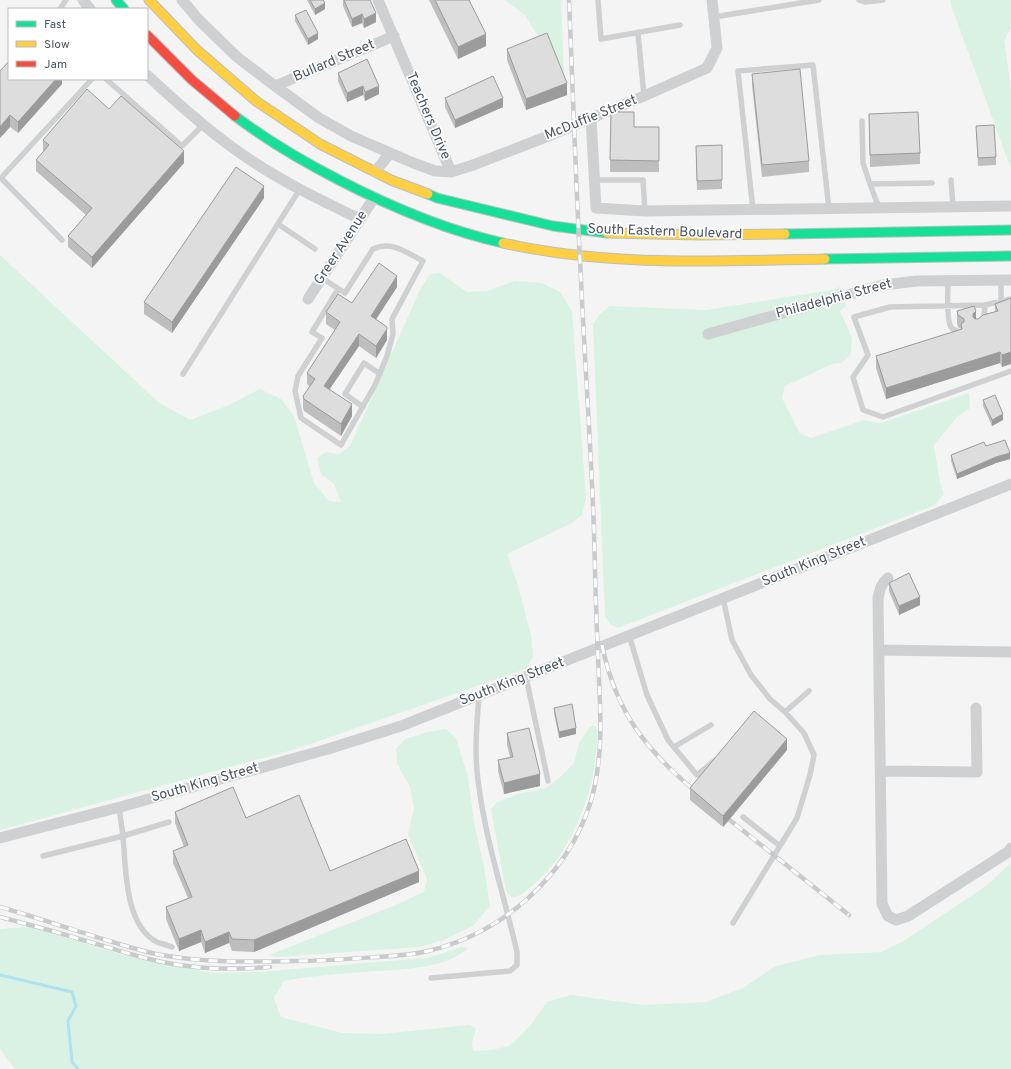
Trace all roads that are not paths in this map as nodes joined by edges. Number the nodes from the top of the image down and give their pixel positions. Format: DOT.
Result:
graph roads {
  1 [pos="83,0"];
  2 [pos="116,0"];
  3 [pos="149,0"];
  4 [pos="182,0"];
  5 [pos="378,0"];
  6 [pos="598,0"];
  7 [pos="712,0"];
  8 [pos="819,0"];
  9 [pos="859,0"];
  10 [pos="883,0"];
  11 [pos="89,8"];
  12 [pos="123,8"];
  13 [pos="714,17"];
  14 [pos="680,25"];
  15 [pos="638,33"];
  16 [pos="148,36"];
  17 [pos="394,36"];
  18 [pos="148,76"];
  19 [pos="91,80"];
  20 [pos="107,80"];
  21 [pos="275,86"];
  22 [pos="644,96"];
  23 [pos="591,118"];
  24 [pos="862,121"];
  25 [pos="203,125"];
  26 [pos="266,139"];
  27 [pos="390,153"];
  28 [pos="340,170"];
  29 [pos="451,172"];
  30 [pos="369,174"];
  31 [pos="594,180"];
  32 [pos="951,180"];
  33 [pos="932,183"];
  34 [pos="870,184"];
  35 [pos="300,189"];
  36 [pos="387,192"];
  37 [pos="374,198"];
  38 [pos="432,206"];
  39 [pos="1011,206"];
  40 [pos="953,207"];
  41 [pos="879,208"];
  42 [pos="829,209"];
  43 [pos="753,210"];
  44 [pos="645,211"];
  45 [pos="512,217"];
  46 [pos="360,218"];
  47 [pos="278,224"];
  48 [pos="1011,230"];
  49 [pos="62,240"];
  50 [pos="963,248"];
  51 [pos="315,249"];
  52 [pos="1011,256"];
  53 [pos="886,258"];
  54 [pos="322,278"];
  55 [pos="948,280"];
  56 [pos="1006,280"];
  57 [pos="338,289"];
  58 [pos="308,299"];
  59 [pos="1011,299"];
  60 [pos="1001,301"];
  61 [pos="984,305"];
  62 [pos="948,306"];
  63 [pos="977,327"];
  64 [pos="960,332"];
  65 [pos="708,334"];
  66 [pos="1011,371"];
  67 [pos="183,374"];
  68 [pos="380,374"];
  69 [pos="363,407"];
  70 [pos="1011,484"];
  71 [pos="888,578"];
  72 [pos="722,598"];
  73 [pos="629,635"];
  74 [pos="879,650"];
  75 [pos="1011,652"];
  76 [pos="526,677"];
  77 [pos="809,691"];
  78 [pos="479,695"];
  79 [pos="976,708"];
  80 [pos="785,712"];
  81 [pos="711,726"];
  82 [pos="674,747"];
  83 [pos="715,760"];
  84 [pos="880,771"];
  85 [pos="548,781"];
  86 [pos="119,807"];
  87 [pos="743,817"];
  88 [pos="169,822"];
  89 [pos="123,836"];
  90 [pos="0,838"];
  91 [pos="780,846"];
  92 [pos="1011,848"];
  93 [pos="43,856"];
  94 [pos="733,923"];
  95 [pos="172,947"];
  96 [pos="431,978"];
  1 -- 11 [label="street"];
  2 -- 12 [label="highway"];
  3 -- 30 [label="highway, South Eastern Boulevard"];
  4 -- 21 [label="street"];
  5 -- 17 [label="street, Teachers Drive"];
  6 -- 15 [label="lane"];
  7 -- 13 [label="street"];
  8 -- 13 [label="lane"];
  9 -- 10 [label="lane"];
  13 -- 22 [label="street, McDuffie Street"];
  14 -- 15 [label="lane"];
  15 -- 22 [label="lane"];
  16 -- 26 [label="highway, South Eastern Boulevard"];
  17 -- 21 [label="street, Bullard Street"];
  17 -- 29 [label="street, Teachers Drive"];
  18 -- 25 [label="street"];
  19 -- 49 [label="lane"];
  20 -- 25 [label="lane"];
  21 -- 27 [label="street"];
  22 -- 23 [label="street, McDuffie Street"];
  23 -- 29 [label="street, McDuffie Street"];
  23 -- 31 [label="street, South Eastern Boulevard"];
  24 -- 34 [label="lane"];
  25 -- 35 [label="street"];
  26 -- 28 [label="highway"];
  26 -- 37 [label="highway, South Eastern Boulevard"];
  27 -- 29 [label="street, Teachers Drive"];
  27 -- 30 [label="street"];
  30 -- 45 [label="highway, South Eastern Boulevard"];
  31 -- 44 [label="street, South Eastern Boulevard"];
  31 -- 44 [label="lane"];
  32 -- 40 [label="lane"];
  33 -- 34 [label="lane"];
  34 -- 41 [label="lane"];
  35 -- 46 [label="street"];
  35 -- 47 [label="lane"];
  36 -- 37 [label="highway"];
  37 -- 46 [label="street, Greer Avenue"];
  37 -- 53 [label="highway, South Eastern Boulevard"];
  38 -- 45 [label="highway"];
  39 -- 40 [label="street, South Eastern Boulevard"];
  40 -- 41 [label="street, South Eastern Boulevard"];
  41 -- 42 [label="street, South Eastern Boulevard"];
  42 -- 43 [label="street, South Eastern Boulevard"];
  42 -- 43 [label="lane"];
  43 -- 44 [label="street, South Eastern Boulevard"];
  45 -- 48 [label="highway, South Eastern Boulevard"];
  46 -- 54 [label="street, Greer Avenue"];
  47 -- 51 [label="lane"];
  47 -- 67 [label="lane"];
  50 -- 53 [label="highway"];
  52 -- 53 [label="highway, South Eastern Boulevard"];
  54 -- 57 [label="lane"];
  54 -- 58 [label="street, Greer Avenue"];
  55 -- 56 [label="street, Philadelphia Street"];
  55 -- 62 [label="lane"];
  55 -- 65 [label="street, Philadelphia Street"];
  56 -- 60 [label="lane"];
  57 -- 68 [label="lane"];
  57 -- 69 [label="lane"];
  59 -- 60 [label="lane"];
  60 -- 61 [label="lane"];
  61 -- 62 [label="lane"];
  61 -- 63 [label="lane"];
  62 -- 64 [label="lane"];
  62 -- 66 [label="lane"];
  68 -- 69 [label="lane"];
  68 -- 69 [label="lane"];
  70 -- 72 [label="street, South King Street"];
  71 -- 74 [label="street"];
  72 -- 73 [label="street, South King Street"];
  72 -- 80 [label="lane"];
  73 -- 76 [label="street, South King Street"];
  73 -- 82 [label="lane"];
  74 -- 75 [label="street"];
  74 -- 84 [label="street"];
  76 -- 78 [label="street, South King Street"];
  76 -- 85 [label="lane"];
  77 -- 80 [label="lane"];
  78 -- 86 [label="street, South King Street"];
  78 -- 96 [label="lane"];
  79 -- 84 [label="street"];
  80 -- 91 [label="lane"];
  81 -- 82 [label="lane"];
  82 -- 83 [label="lane"];
  84 -- 92 [label="street"];
  86 -- 89 [label="lane"];
  86 -- 90 [label="street, South King Street"];
  87 -- 91 [label="lane"];
  88 -- 89 [label="lane"];
  89 -- 93 [label="lane"];
  89 -- 95 [label="lane"];
  91 -- 94 [label="lane"];
}
